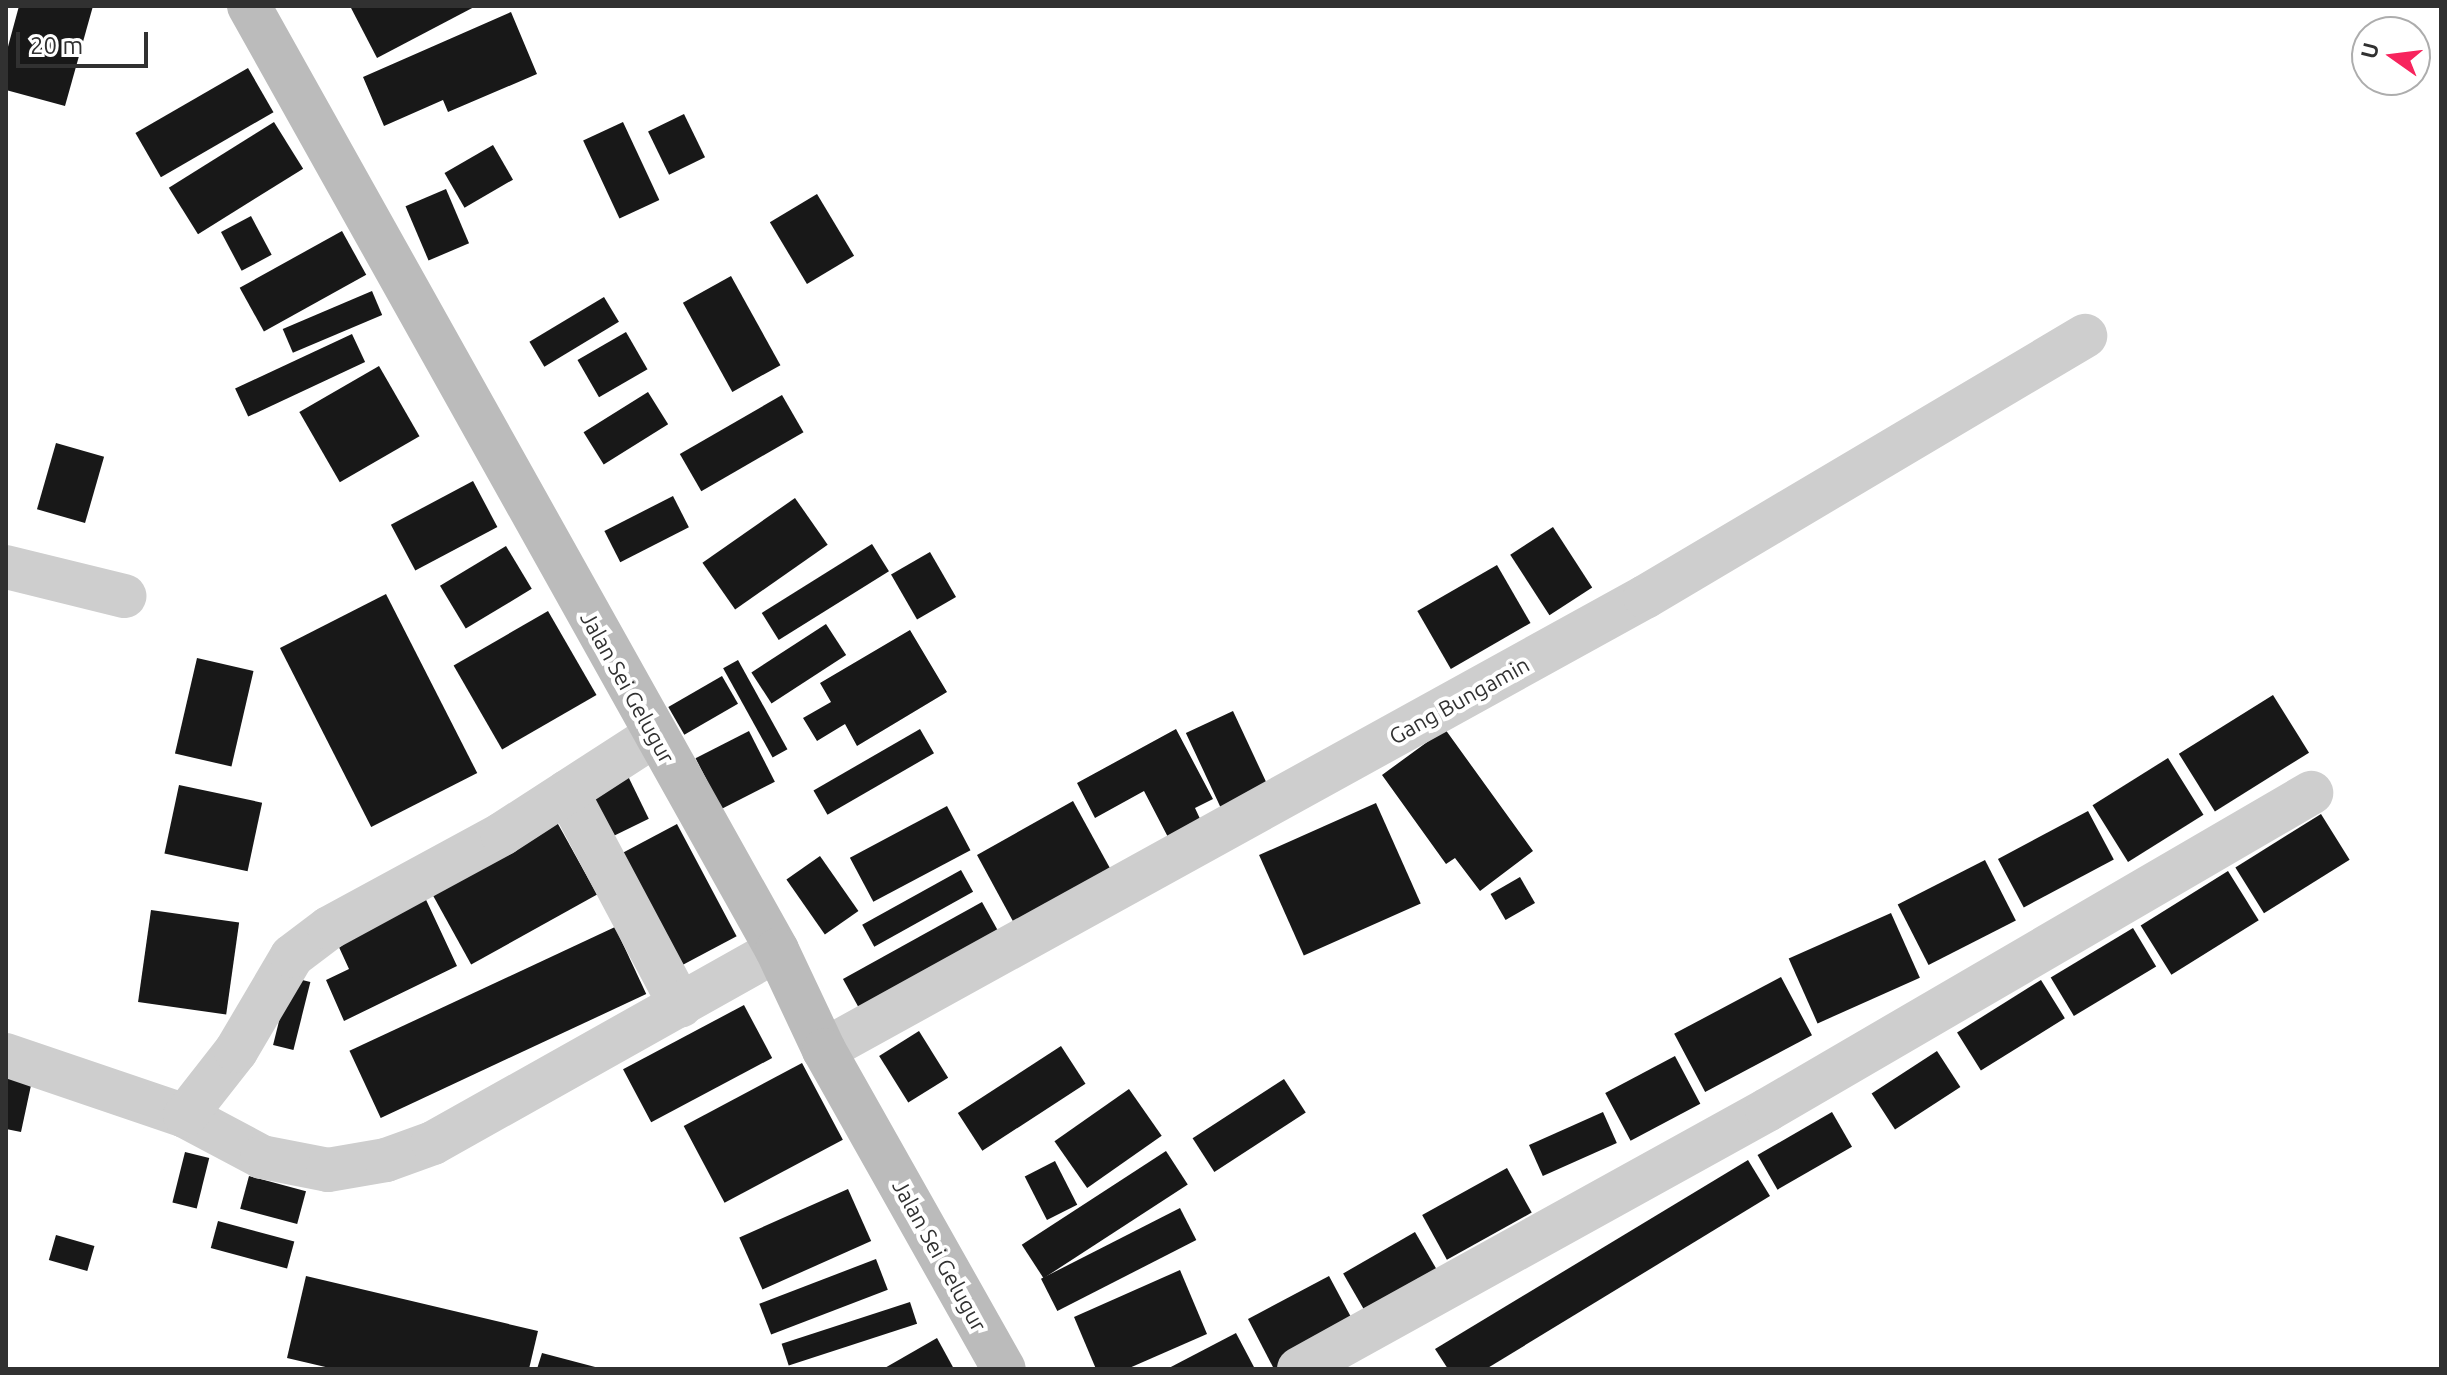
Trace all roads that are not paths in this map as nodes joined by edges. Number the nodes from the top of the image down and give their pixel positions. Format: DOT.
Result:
graph roads {
  1 [pos="249,6"];
  2 [pos="2085,336"];
  3 [pos="6,567"];
  4 [pos="124,596"];
  5 [pos="655,735"];
  6 [pos="567,792"];
  7 [pos="2311,793"];
  8 [pos="777,950"];
  9 [pos="681,1006"];
  10 [pos="824,1050"];
  11 [pos="6,1055"];
  12 [pos="185,1116"];
  13 [pos="1004,1369"];
  14 [pos="1299,1369"];
  1 -- 5 [label="main road, Jalan Sei Gelugur"];
  2 -- 10 [label="street, Gang Bungamin"];
  3 -- 4 [label="street"];
  5 -- 6 [label="street"];
  5 -- 8 [label="main road, Jalan Sei Gelugur"];
  6 -- 9 [label="street"];
  6 -- 12 [label="street"];
  7 -- 14 [label="street"];
  8 -- 9 [label="street"];
  8 -- 10 [label="main road, Jalan Sei Gelugur"];
  9 -- 12 [label="street"];
  10 -- 13 [label="main road, Jalan Sei Gelugur"];
  11 -- 12 [label="street"];
}
